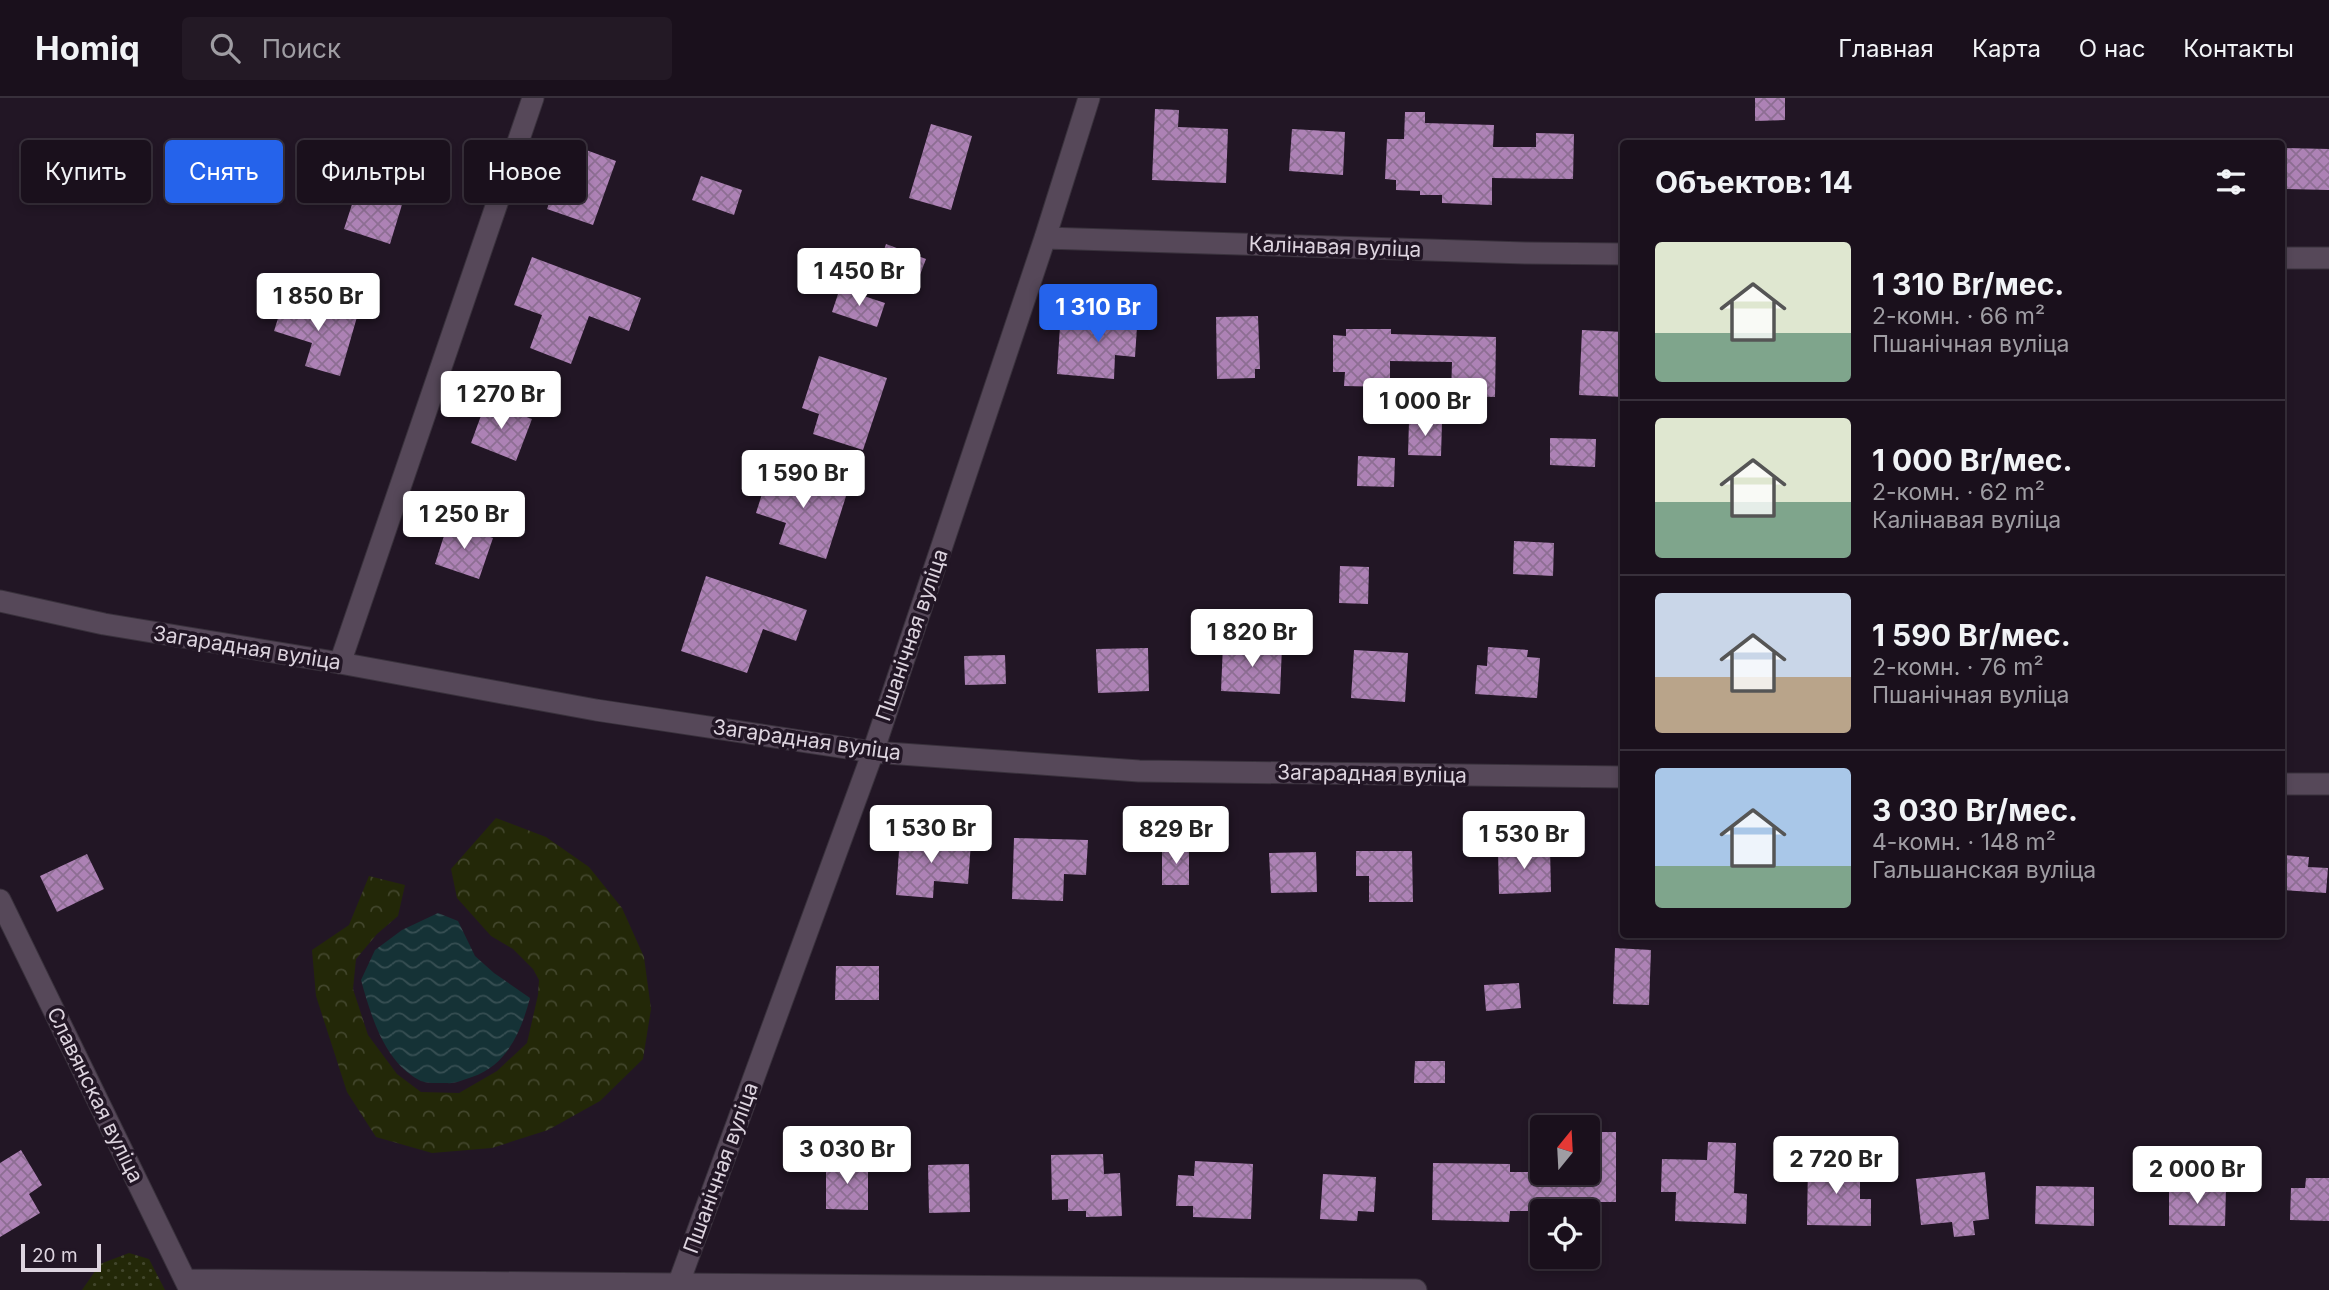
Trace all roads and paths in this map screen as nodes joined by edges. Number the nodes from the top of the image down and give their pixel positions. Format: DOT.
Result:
graph roads {
  1 [pos="533,98"];
  2 [pos="1089,98"];
  3 [pos="1045,238"];
  4 [pos="1620,254"];
  5 [pos="2285,258"];
  6 [pos="2329,258"];
  7 [pos="0,601"];
  8 [pos="340,663"];
  9 [pos="873,752"];
  10 [pos="1620,777"];
  11 [pos="2285,784"];
  12 [pos="2329,784"];
  13 [pos="0,900"];
  14 [pos="188,1285"];
  15 [pos="678,1285"];
  16 [pos="1416,1290"];
  1 -- 8 [label="street"];
  2 -- 3 [label="street, Пшанічная вуліца"];
  3 -- 4 [label="street, Калінавая вуліца"];
  3 -- 9 [label="street, Пшанічная вуліца"];
  5 -- 6 [label="street"];
  7 -- 8 [label="street, Загарадная вуліца"];
  8 -- 9 [label="street, Загарадная вуліца"];
  9 -- 10 [label="street, Загарадная вуліца"];
  9 -- 15 [label="street, Пшанічная вуліца"];
  11 -- 12 [label="street"];
  13 -- 14 [label="street, Славянская вуліца"];
  14 -- 15 [label="street"];
  15 -- 16 [label="street"];
}
